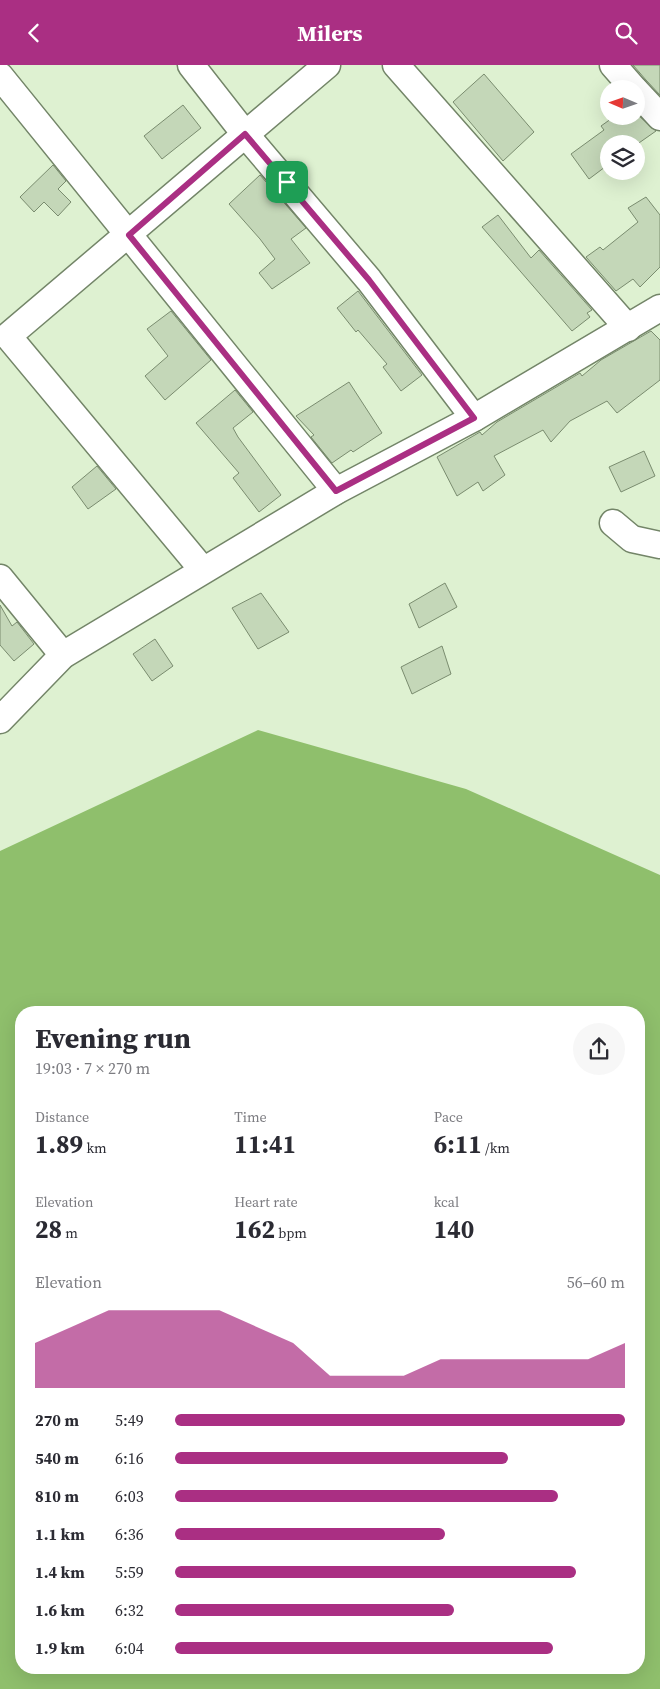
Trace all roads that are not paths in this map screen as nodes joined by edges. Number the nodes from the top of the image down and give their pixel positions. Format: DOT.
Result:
graph roads {
  1 [pos="191,65"];
  2 [pos="328,65"];
  3 [pos="396,65"];
  4 [pos="613,65"];
  5 [pos="0,76"];
  6 [pos="626,80"];
  7 [pos="645,101"];
  8 [pos="660,117"];
  9 [pos="245,134"];
  10 [pos="129,235"];
  11 [pos="660,308"];
  12 [pos="628,328"];
  13 [pos="3,335"];
  14 [pos="474,418"];
  15 [pos="336,491"];
  16 [pos="613,523"];
  17 [pos="660,545"];
  18 [pos="202,569"];
  19 [pos="0,578"];
  20 [pos="63,655"];
  21 [pos="0,720"];
  1 -- 9 [label="street"];
  2 -- 9 [label="street"];
  3 -- 12 [label="street"];
  4 -- 6 [label="street"];
  5 -- 10 [label="street"];
  7 -- 8 [label="street"];
  9 -- 10 [label="street"];
  9 -- 14 [label="street"];
  10 -- 13 [label="street"];
  10 -- 15 [label="street"];
  11 -- 12 [label="street"];
  12 -- 14 [label="street"];
  13 -- 18 [label="street"];
  14 -- 15 [label="street"];
  15 -- 18 [label="street"];
  16 -- 17 [label="street"];
  18 -- 20 [label="street"];
  19 -- 20 [label="street"];
  20 -- 21 [label="street"];
}
